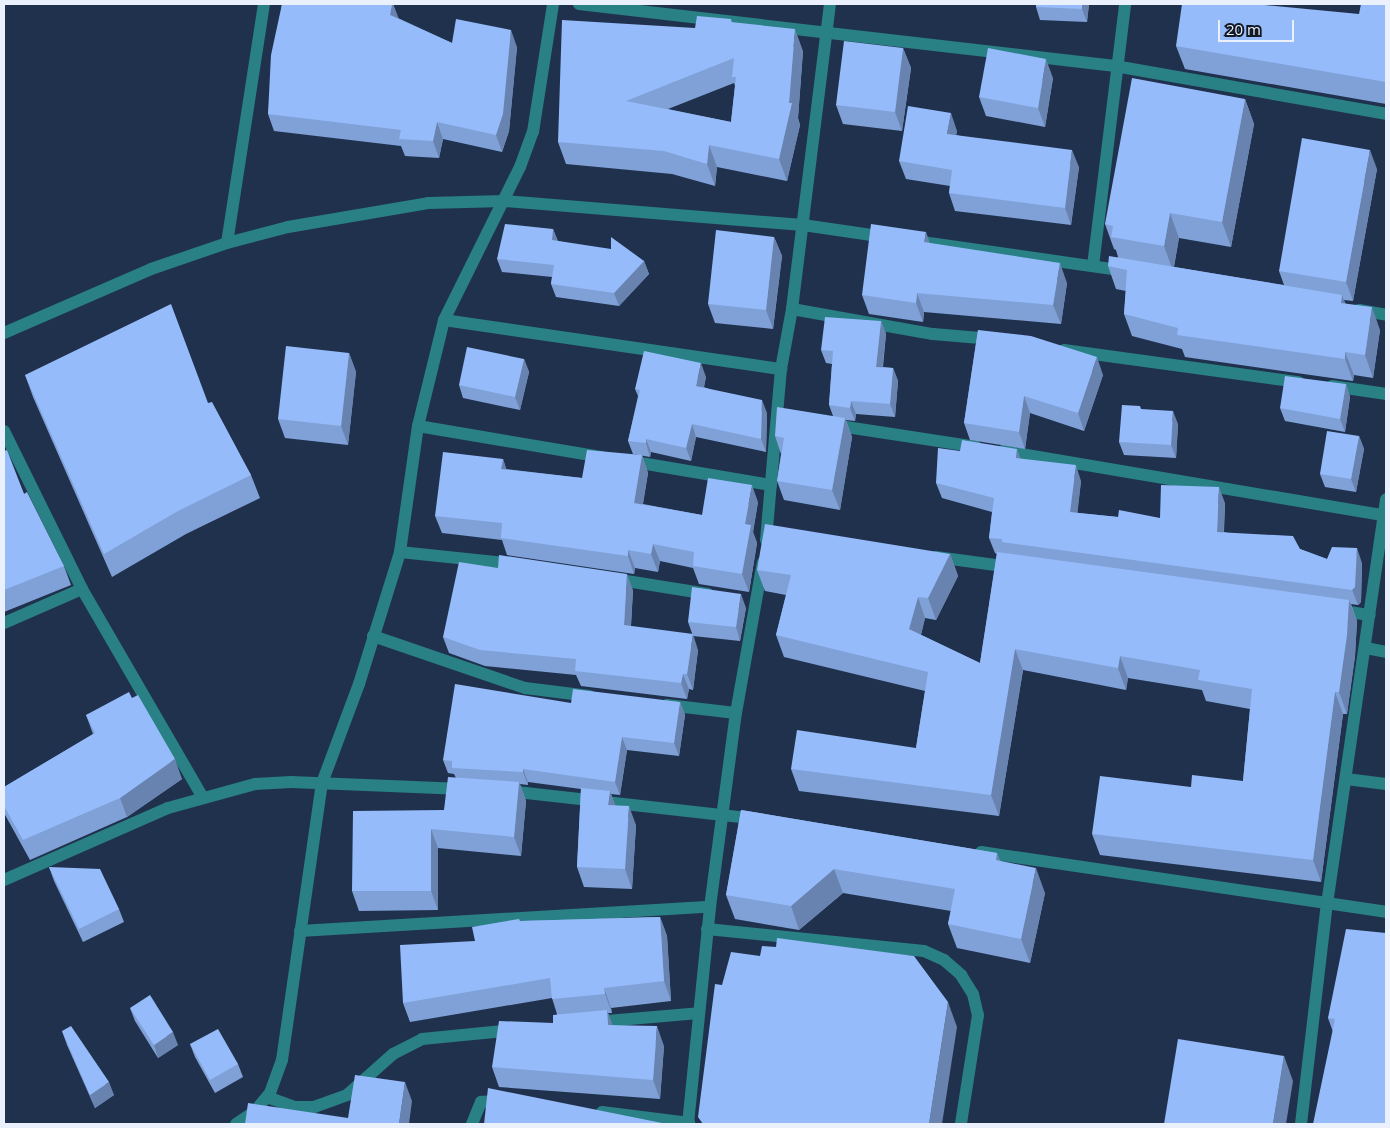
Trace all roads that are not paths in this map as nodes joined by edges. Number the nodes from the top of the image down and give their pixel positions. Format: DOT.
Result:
graph roads {
  1 [pos="264,4"];
  2 [pos="553,4"];
  3 [pos="579,4"];
  4 [pos="830,4"];
  5 [pos="1125,4"];
  6 [pos="826,31"];
  7 [pos="1115,66"];
  8 [pos="1386,114"];
  9 [pos="504,201"];
  10 [pos="803,225"];
  11 [pos="227,243"];
  12 [pos="1093,266"];
  13 [pos="1142,274"];
  14 [pos="1347,308"];
  15 [pos="792,309"];
  16 [pos="1386,315"];
  17 [pos="444,320"];
  18 [pos="4,333"];
  19 [pos="1009,341"];
  20 [pos="1046,347"];
  21 [pos="781,369"];
  22 [pos="1386,394"];
  23 [pos="817,422"];
  24 [pos="418,426"];
  25 [pos="4,431"];
  26 [pos="771,486"];
  27 [pos="1386,499"];
  28 [pos="1383,515"];
  29 [pos="400,552"];
  30 [pos="925,555"];
  31 [pos="532,566"];
  32 [pos="1024,568"];
  33 [pos="600,577"];
  34 [pos="82,589"];
  35 [pos="718,595"];
  36 [pos="1320,608"];
  37 [pos="1370,615"];
  38 [pos="4,623"];
  39 [pos="373,636"];
  40 [pos="1366,648"];
  41 [pos="1386,652"];
  42 [pos="604,697"];
  43 [pos="651,703"];
  44 [pos="736,713"];
  45 [pos="1346,779"];
  46 [pos="322,783"];
  47 [pos="1386,784"];
  48 [pos="203,798"];
  49 [pos="723,814"];
  50 [pos="772,821"];
  51 [pos="966,850"];
  52 [pos="4,880"];
  53 [pos="1327,904"];
  54 [pos="710,907"];
  55 [pos="1386,912"];
  56 [pos="708,930"];
  57 [pos="300,931"];
  58 [pos="699,1013"];
  59 [pos="580,1024"];
  60 [pos="531,1028"];
  61 [pos="267,1098"];
  62 [pos="515,1101"];
  63 [pos="592,1111"];
  64 [pos="236,1124"];
  65 [pos="472,1124"];
  66 [pos="688,1124"];
  67 [pos="961,1124"];
  68 [pos="1301,1124"];
  1 -- 11 [label="street"];
  2 -- 9 [label="street"];
  3 -- 6 [label="street"];
  4 -- 6 [label="street"];
  5 -- 7 [label="street"];
  6 -- 7 [label="street"];
  6 -- 10 [label="street"];
  7 -- 8 [label="street"];
  7 -- 12 [label="street"];
  9 -- 10 [label="street"];
  9 -- 11 [label="street"];
  9 -- 17 [label="street"];
  10 -- 12 [label="street"];
  10 -- 15 [label="street"];
  11 -- 18 [label="street"];
  12 -- 13 [label="street"];
  14 -- 16 [label="street"];
  15 -- 19 [label="street"];
  15 -- 21 [label="street"];
  17 -- 21 [label="street"];
  17 -- 24 [label="street"];
  20 -- 22 [label="street"];
  21 -- 26 [label="street"];
  23 -- 28 [label="street"];
  24 -- 26 [label="street"];
  24 -- 29 [label="street"];
  25 -- 34 [label="street"];
  26 -- 44 [label="street"];
  27 -- 28 [label="street"];
  28 -- 37 [label="street"];
  29 -- 31 [label="street"];
  29 -- 39 [label="street"];
  30 -- 32 [label="street"];
  33 -- 35 [label="street"];
  34 -- 38 [label="street"];
  34 -- 48 [label="street"];
  36 -- 37 [label="street"];
  37 -- 40 [label="street"];
  39 -- 42 [label="street"];
  39 -- 46 [label="street"];
  40 -- 41 [label="street"];
  40 -- 45 [label="street"];
  43 -- 44 [label="street"];
  44 -- 49 [label="street"];
  45 -- 47 [label="street"];
  45 -- 53 [label="street"];
  46 -- 48 [label="street"];
  46 -- 49 [label="street"];
  46 -- 57 [label="street"];
  48 -- 52 [label="street"];
  49 -- 50 [label="street"];
  49 -- 54 [label="street"];
  51 -- 53 [label="street"];
  53 -- 55 [label="street"];
  53 -- 68 [label="street"];
  54 -- 56 [label="street"];
  54 -- 57 [label="street"];
  56 -- 58 [label="street"];
  56 -- 67 [label="street"];
  57 -- 61 [label="street"];
  58 -- 59 [label="street"];
  58 -- 66 [label="street"];
  60 -- 61 [label="street"];
  61 -- 64 [label="street"];
  62 -- 65 [label="street"];
  63 -- 66 [label="street"];
}
